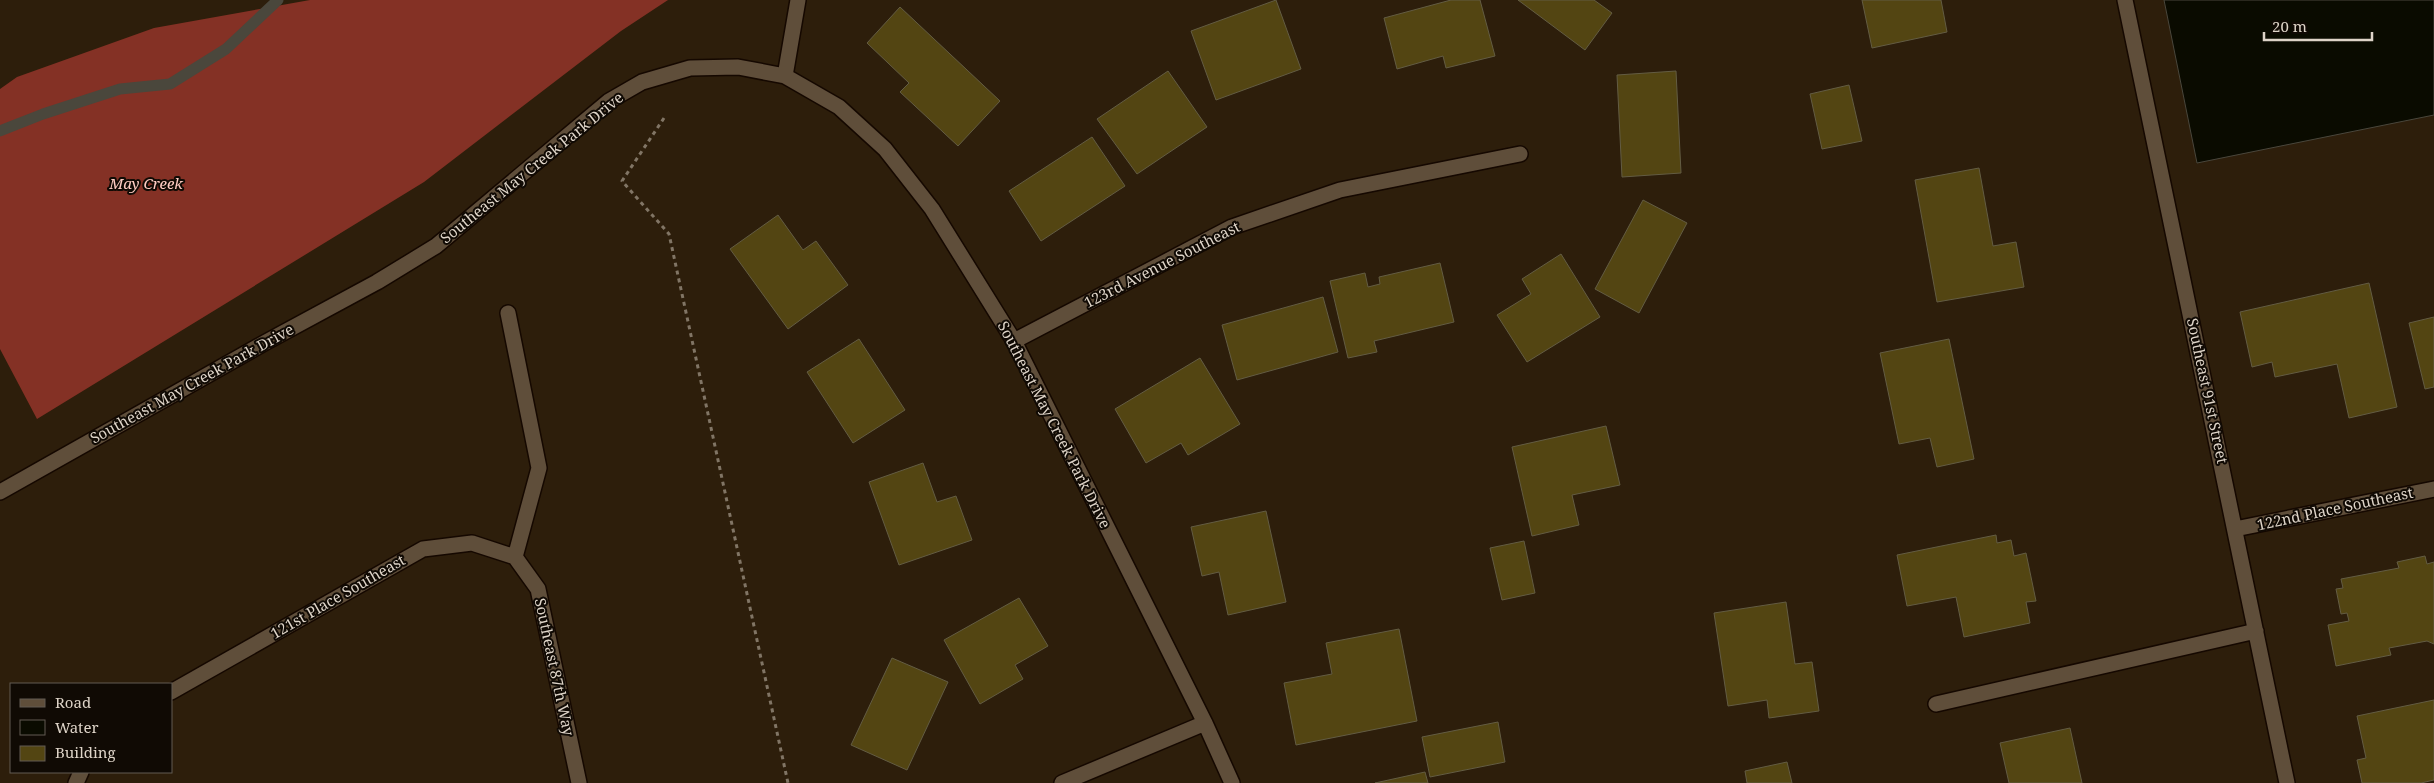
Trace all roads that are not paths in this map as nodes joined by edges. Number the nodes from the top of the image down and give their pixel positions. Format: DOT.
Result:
graph roads {
  1 [pos="798,0"];
  2 [pos="2125,0"];
  3 [pos="785,76"];
  4 [pos="1520,154"];
  5 [pos="508,313"];
  6 [pos="1014,342"];
  7 [pos="2434,488"];
  8 [pos="0,492"];
  9 [pos="2235,529"];
  10 [pos="515,557"];
  11 [pos="2256,631"];
  12 [pos="172,691"];
  13 [pos="1936,704"];
  14 [pos="1205,723"];
  15 [pos="579,783"];
  16 [pos="1062,783"];
  17 [pos="1232,783"];
  18 [pos="2287,783"];
  1 -- 3 [label="street"];
  2 -- 9 [label="street, Southeast 91st Street"];
  3 -- 6 [label="street, Southeast May Creek Park Drive"];
  3 -- 8 [label="street, Southeast May Creek Park Drive"];
  4 -- 6 [label="street, 123rd Avenue Southeast"];
  5 -- 10 [label="street"];
  6 -- 14 [label="street, Southeast May Creek Park Drive"];
  7 -- 9 [label="street, 122nd Place Southeast"];
  9 -- 11 [label="street, Southeast 91st Street"];
  10 -- 12 [label="street, 121st Place Southeast"];
  10 -- 15 [label="street, Southeast 87th Way"];
  11 -- 13 [label="street"];
  11 -- 18 [label="street, Southeast 91st Street"];
  14 -- 16 [label="street"];
  14 -- 17 [label="street, Southeast May Creek Park Drive"];
}
